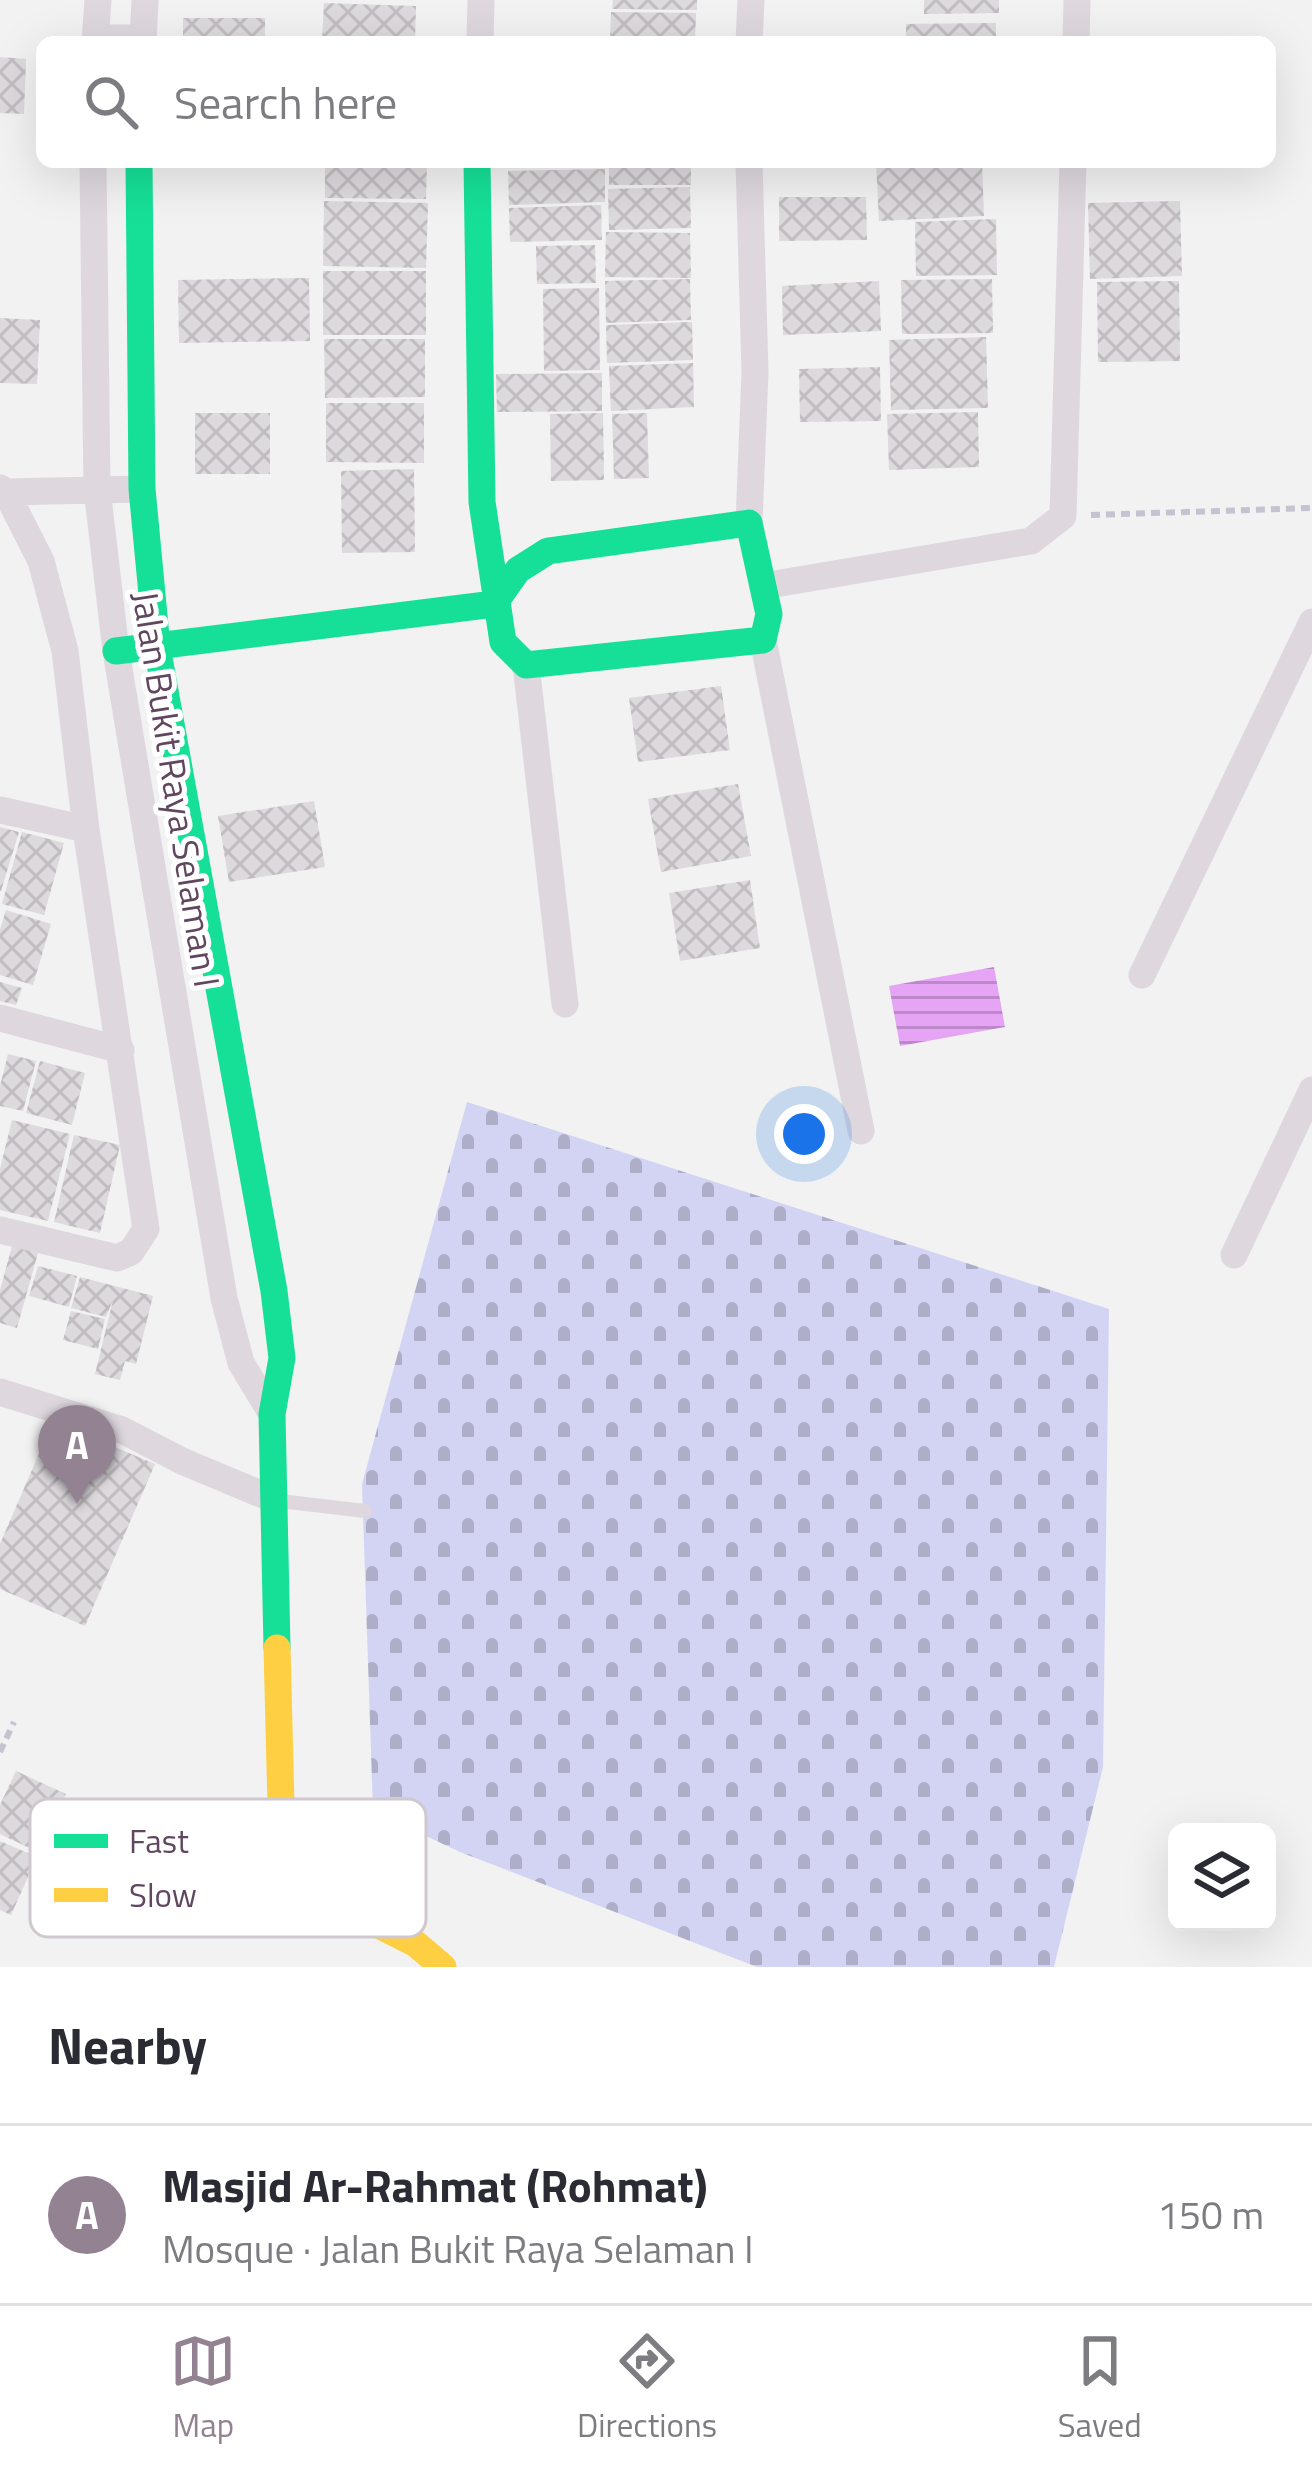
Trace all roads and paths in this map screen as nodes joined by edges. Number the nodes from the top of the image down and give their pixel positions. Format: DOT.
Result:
graph roads {
  1 [pos="98,0"];
  2 [pos="145,0"];
  3 [pos="481,0"];
  4 [pos="751,0"];
  5 [pos="1077,0"];
  6 [pos="96,36"];
  7 [pos="143,36"];
  8 [pos="480,36"];
  9 [pos="748,36"];
  10 [pos="1076,36"];
  11 [pos="93,168"];
  12 [pos="139,168"];
  13 [pos="477,168"];
  14 [pos="748,168"];
  15 [pos="1073,168"];
  16 [pos="97,489"];
  17 [pos="142,489"];
  18 [pos="3,490"];
  19 [pos="1312,508"];
  20 [pos="1063,516"];
  21 [pos="749,523"];
  22 [pos="763,586"];
  23 [pos="494,604"];
  24 [pos="1312,622"];
  25 [pos="763,640"];
  26 [pos="157,647"];
  27 [pos="116,651"];
  28 [pos="526,665"];
  29 [pos="0,810"];
  30 [pos="86,829"];
  31 [pos="1142,975"];
  32 [pos="566,1004"];
  33 [pos="0,1018"];
  34 [pos="121,1050"];
  35 [pos="1312,1090"];
  36 [pos="861,1131"];
  37 [pos="0,1230"];
  38 [pos="1234,1255"];
  39 [pos="0,1392"];
  40 [pos="272,1414"];
  41 [pos="275,1500"];
  42 [pos="365,1511"];
  43 [pos="14,1722"];
  44 [pos="0,1752"];
  45 [pos="281,1799"];
  46 [pos="402,1937"];
  47 [pos="443,1967"];
  1 -- 6 [label="street"];
  2 -- 7 [label="street"];
  3 -- 8 [label="street"];
  4 -- 9 [label="street"];
  5 -- 10 [label="street"];
  11 -- 16 [label="street, Jalan Bukit Raya Selaman I"];
  12 -- 17 [label="street, Jalan Bukit Raya Selaman I"];
  13 -- 23 [label="street"];
  14 -- 21 [label="street"];
  15 -- 20 [label="street"];
  16 -- 17 [label="street"];
  16 -- 18 [label="street"];
  16 -- 27 [label="street, Jalan Bukit Raya Selaman I"];
  17 -- 26 [label="street, Jalan Bukit Raya Selaman I"];
  18 -- 30 [label="street"];
  19 -- 20 [label="path"];
  20 -- 22 [label="street"];
  21 -- 22 [label="street"];
  21 -- 23 [label="street"];
  22 -- 25 [label="street"];
  23 -- 26 [label="street"];
  23 -- 28 [label="street"];
  24 -- 31 [label="street"];
  25 -- 28 [label="street"];
  25 -- 36 [label="street"];
  26 -- 27 [label="street"];
  26 -- 40 [label="street, Jalan Bukit Raya Selaman I"];
  27 -- 40 [label="street, Jalan Bukit Raya Selaman I"];
  28 -- 32 [label="street"];
  29 -- 30 [label="street"];
  30 -- 34 [label="street"];
  33 -- 34 [label="street"];
  34 -- 37 [label="street"];
  35 -- 38 [label="street"];
  39 -- 41 [label="street"];
  40 -- 41 [label="street, Jalan Bukit Raya Selaman I"];
  41 -- 42 [label="lane"];
  41 -- 45 [label="street, Jalan Bukit Raya Selaman I"];
  43 -- 44 [label="path"];
  46 -- 47 [label="street, Jalan Bukit Raya Selaman I"];
}
